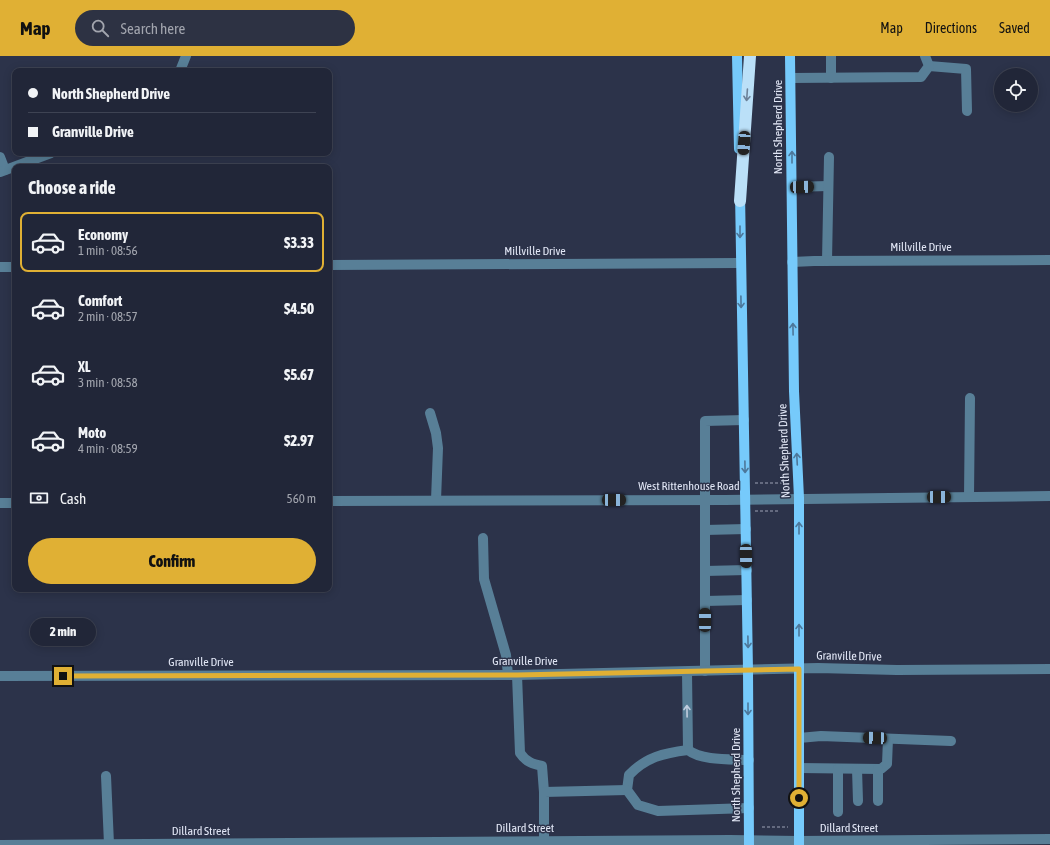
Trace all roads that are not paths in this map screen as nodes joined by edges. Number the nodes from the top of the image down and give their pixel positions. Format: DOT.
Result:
graph roads {
  1 [pos="186,56"];
  2 [pos="737,56"];
  3 [pos="750,56"];
  4 [pos="790,56"];
  5 [pos="831,56"];
  6 [pos="925,56"];
  7 [pos="929,66"];
  8 [pos="181,68"];
  9 [pos="791,78"];
  10 [pos="832,78"];
  11 [pos="967,111"];
  12 [pos="43,156"];
  13 [pos="0,157"];
  14 [pos="829,157"];
  15 [pos="22,164"];
  16 [pos="3,171"];
  17 [pos="828,186"];
  18 [pos="792,187"];
  19 [pos="740,201"];
  20 [pos="1050,260"];
  21 [pos="827,261"];
  22 [pos="792,262"];
  23 [pos="740,263"];
  24 [pos="332,265"];
  25 [pos="0,267"];
  26 [pos="12,267"];
  27 [pos="970,398"];
  28 [pos="430,414"];
  29 [pos="744,420"];
  30 [pos="1050,496"];
  31 [pos="969,497"];
  32 [pos="799,498"];
  33 [pos="746,499"];
  34 [pos="436,500"];
  35 [pos="706,500"];
  36 [pos="332,501"];
  37 [pos="0,503"];
  38 [pos="12,503"];
  39 [pos="746,529"];
  40 [pos="706,530"];
  41 [pos="483,538"];
  42 [pos="746,570"];
  43 [pos="706,571"];
  44 [pos="747,600"];
  45 [pos="705,601"];
  46 [pos="799,669"];
  47 [pos="1050,669"];
  48 [pos="748,670"];
  49 [pos="705,671"];
  50 [pos="687,672"];
  51 [pos="512,675"];
  52 [pos="0,676"];
  53 [pos="799,738"];
  54 [pos="888,739"];
  55 [pos="951,741"];
  56 [pos="688,750"];
  57 [pos="749,760"];
  58 [pos="799,768"];
  59 [pos="838,769"];
  60 [pos="857,769"];
  61 [pos="878,769"];
  62 [pos="106,776"];
  63 [pos="627,790"];
  64 [pos="544,792"];
  65 [pos="858,801"];
  66 [pos="878,801"];
  67 [pos="749,808"];
  68 [pos="838,812"];
  69 [pos="1050,839"];
  70 [pos="544,841"];
  71 [pos="749,842"];
  72 [pos="799,843"];
  73 [pos="869,843"];
  74 [pos="109,844"];
  75 [pos="0,845"];
  1 -- 8 [label="street"];
  2 -- 19 [label="main road, North Shepherd Drive"];
  3 -- 19 [label="highway, one-way"];
  4 -- 9 [label="main road, North Shepherd Drive"];
  5 -- 10 [label="street"];
  6 -- 7 [label="street"];
  7 -- 10 [label="street"];
  7 -- 11 [label="street"];
  9 -- 10 [label="street"];
  18 -- 9 [label="main road, North Shepherd Drive, one-way"];
  12 -- 15 [label="street"];
  13 -- 16 [label="street"];
  14 -- 17 [label="street"];
  17 -- 18 [label="street"];
  17 -- 21 [label="street"];
  18 -- 22 [label="main road, North Shepherd Drive"];
  19 -- 23 [label="main road, North Shepherd Drive, one-way"];
  20 -- 21 [label="street, Millville Drive"];
  21 -- 22 [label="street, Millville Drive"];
  32 -- 22 [label="main road, North Shepherd Drive, one-way"];
  23 -- 24 [label="street, Millville Drive"];
  23 -- 29 [label="main road, North Shepherd Drive, one-way"];
  25 -- 26 [label="street"];
  27 -- 31 [label="street"];
  28 -- 34 [label="street"];
  29 -- 33 [label="main road, North Shepherd Drive, one-way"];
  29 -- 35 [label="street"];
  30 -- 31 [label="street, West Rittenhouse Road"];
  31 -- 32 [label="street, West Rittenhouse Road"];
  32 -- 33 [label="street, West Rittenhouse Road"];
  46 -- 32 [label="main road, North Shepherd Drive, one-way"];
  33 -- 35 [label="street, West Rittenhouse Road"];
  33 -- 39 [label="main road, North Shepherd Drive"];
  34 -- 35 [label="street, West Rittenhouse Road"];
  34 -- 36 [label="street, West Rittenhouse Road"];
  35 -- 40 [label="street"];
  37 -- 38 [label="street"];
  39 -- 40 [label="street"];
  39 -- 42 [label="main road, North Shepherd Drive"];
  40 -- 43 [label="street"];
  41 -- 51 [label="street"];
  42 -- 43 [label="street"];
  42 -- 44 [label="main road, North Shepherd Drive"];
  43 -- 45 [label="street"];
  44 -- 45 [label="street"];
  44 -- 48 [label="main road, North Shepherd Drive, one-way"];
  45 -- 49 [label="street"];
  46 -- 47 [label="street, Granville Drive"];
  46 -- 48 [label="street, Granville Drive"];
  46 -- 53 [label="main road, North Shepherd Drive"];
  48 -- 49 [label="street, Granville Drive"];
  48 -- 57 [label="main road, North Shepherd Drive, one-way"];
  49 -- 50 [label="street, Granville Drive"];
  50 -- 51 [label="street, Granville Drive"];
  56 -- 50 [label="street, one-way"];
  51 -- 52 [label="street, Granville Drive"];
  51 -- 64 [label="street"];
  53 -- 54 [label="street"];
  53 -- 58 [label="main road, North Shepherd Drive"];
  54 -- 55 [label="street"];
  54 -- 61 [label="street"];
  56 -- 57 [label="street"];
  56 -- 63 [label="street"];
  57 -- 67 [label="main road, North Shepherd Drive"];
  58 -- 59 [label="street"];
  58 -- 72 [label="main road, North Shepherd Drive"];
  59 -- 60 [label="street"];
  59 -- 68 [label="street"];
  60 -- 61 [label="street"];
  60 -- 65 [label="street"];
  61 -- 66 [label="street"];
  62 -- 74 [label="street"];
  63 -- 64 [label="street"];
  63 -- 67 [label="street"];
  64 -- 70 [label="street"];
  67 -- 71 [label="main road, North Shepherd Drive"];
  69 -- 73 [label="street, Dillard Street"];
  70 -- 71 [label="street, Dillard Street"];
  70 -- 74 [label="street, Dillard Street"];
  71 -- 72 [label="street, Dillard Street"];
  72 -- 73 [label="street, Dillard Street"];
  74 -- 75 [label="street, Dillard Street"];
}
